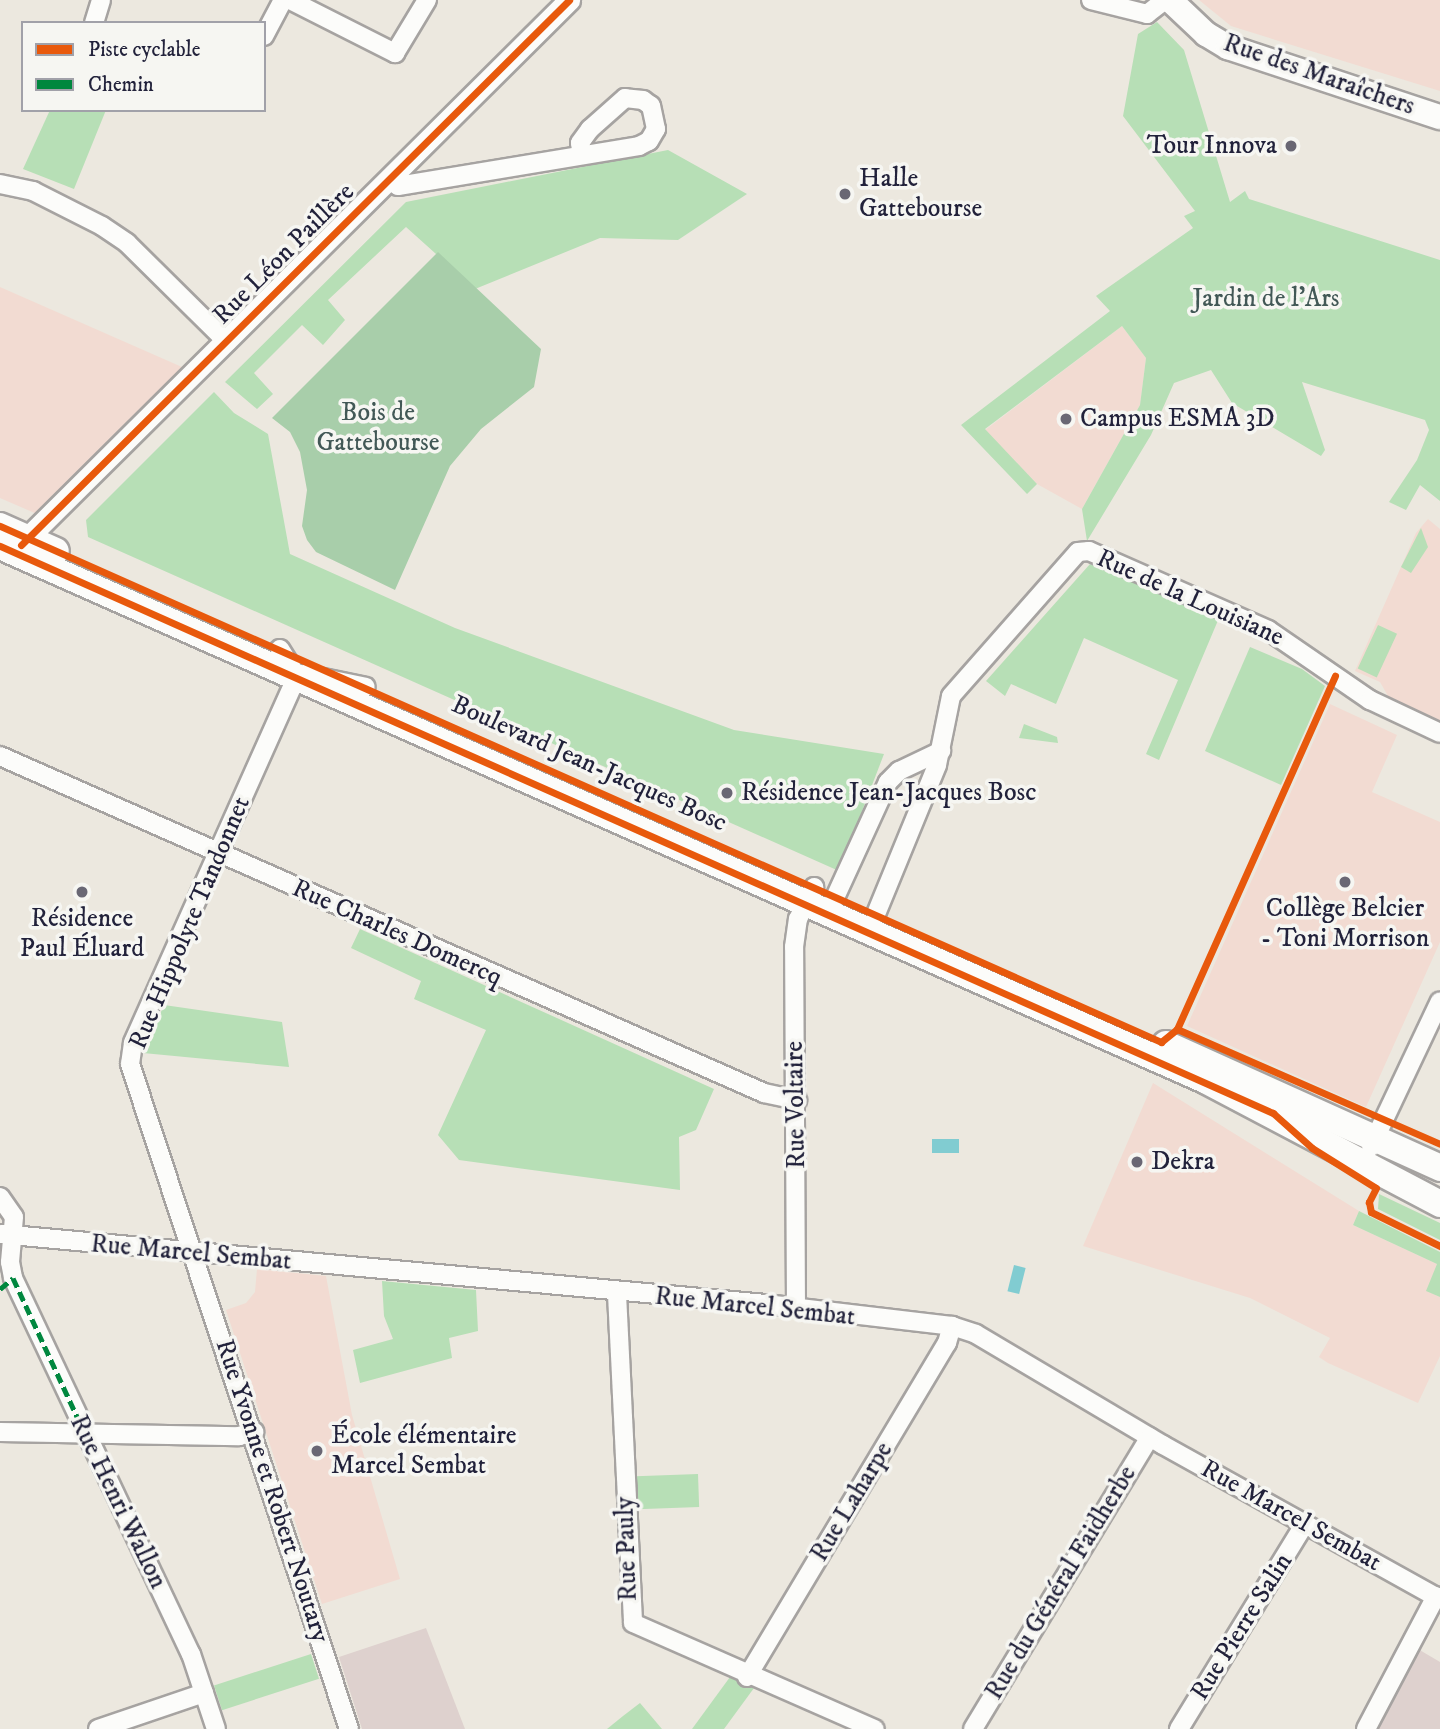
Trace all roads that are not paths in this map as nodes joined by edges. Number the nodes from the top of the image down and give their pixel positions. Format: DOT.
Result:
graph roads {
  1 [pos="101,0"];
  2 [pos="283,0"];
  3 [pos="290,0"];
  4 [pos="427,0"];
  5 [pos="569,0"];
  6 [pos="1091,0"];
  7 [pos="1165,0"];
  8 [pos="1170,0"];
  9 [pos="95,21"];
  10 [pos="266,32"];
  11 [pos="1440,117"];
  12 [pos="582,155"];
  13 [pos="390,178"];
  14 [pos="0,184"];
  15 [pos="227,342"];
  16 [pos="0,526"];
  17 [pos="10,548"];
  18 [pos="280,649"];
  19 [pos="298,676"];
  20 [pos="366,687"];
  21 [pos="1440,733"];
  22 [pos="941,751"];
  23 [pos="0,756"];
  24 [pos="219,853"];
  25 [pos="821,900"];
  26 [pos="876,914"];
  27 [pos="1440,1001"];
  28 [pos="1155,1057"];
  29 [pos="797,1100"];
  30 [pos="1376,1138"];
  31 [pos="1362,1166"];
  32 [pos="1440,1168"];
  33 [pos="0,1197"];
  34 [pos="1440,1204"];
  35 [pos="6,1235"];
  36 [pos="194,1253"];
  37 [pos="7,1284"];
  38 [pos="617,1294"];
  39 [pos="796,1308"];
  40 [pos="952,1326"];
  41 [pos="0,1432"];
  42 [pos="254,1432"];
  43 [pos="85,1434"];
  44 [pos="1150,1437"];
  45 [pos="1304,1525"];
  46 [pos="1438,1597"];
  47 [pos="747,1677"];
  48 [pos="204,1693"];
  49 [pos="98,1729"];
  50 [pos="216,1729"];
  51 [pos="349,1729"];
  52 [pos="875,1729"];
  53 [pos="973,1729"];
  54 [pos="1180,1729"];
  55 [pos="1366,1729"];
  1 -- 9 [label="street"];
  2 -- 10 [label="street"];
  3 -- 4 [label="street"];
  5 -- 13 [label="street, Rue Léon Paillère"];
  6 -- 7 [label="street"];
  8 -- 11 [label="main road, Rue des Maraîchers"];
  12 -- 13 [label="street, Rue Léon Paillère"];
  13 -- 15 [label="street, Rue Léon Paillère"];
  14 -- 15 [label="street"];
  15 -- 17 [label="street, Rue Léon Paillère"];
  16 -- 17 [label="main road, Boulevard Jean-Jacques Bosc"];
  17 -- 18 [label="main road, Boulevard Jean-Jacques Bosc"];
  17 -- 19 [label="main road, Boulevard Jean-Jacques Bosc"];
  18 -- 19 [label="street"];
  18 -- 20 [label="main road, Boulevard Jean-Jacques Bosc"];
  19 -- 20 [label="street"];
  19 -- 24 [label="street, Rue Hippolyte Tandonnet"];
  19 -- 25 [label="main road, Boulevard Jean-Jacques Bosc"];
  20 -- 25 [label="main road, Boulevard Jean-Jacques Bosc"];
  21 -- 22 [label="street, Rue de la Louisiane"];
  22 -- 25 [label="street"];
  22 -- 26 [label="street, Rue de la Louisiane"];
  23 -- 24 [label="street, Rue Charles Domercq"];
  24 -- 29 [label="street, Rue Charles Domercq"];
  24 -- 36 [label="street, Rue Hippolyte Tandonnet"];
  25 -- 26 [label="main road, Boulevard Jean-Jacques Bosc"];
  25 -- 28 [label="main road, Boulevard Jean-Jacques Bosc"];
  25 -- 29 [label="street, Rue Voltaire"];
  26 -- 30 [label="main road, Boulevard Jean-Jacques Bosc"];
  27 -- 30 [label="street"];
  28 -- 30 [label="street"];
  28 -- 31 [label="main road, Boulevard Jean-Jacques Bosc"];
  29 -- 39 [label="street, Rue Voltaire"];
  30 -- 31 [label="street"];
  30 -- 32 [label="main road, Boulevard Jean-Jacques Bosc"];
  31 -- 34 [label="main road, Boulevard Jean-Jacques Bosc"];
  33 -- 35 [label="street"];
  35 -- 36 [label="street, Rue Marcel Sembat"];
  35 -- 37 [label="street"];
  36 -- 38 [label="street, Rue Marcel Sembat"];
  36 -- 42 [label="street, Rue Yvonne et Robert Noutary"];
  37 -- 43 [label="street, Rue Henri Wallon"];
  38 -- 39 [label="street, Rue Marcel Sembat"];
  38 -- 47 [label="street, Rue Pauly"];
  39 -- 40 [label="street, Rue Marcel Sembat"];
  40 -- 44 [label="street, Rue Marcel Sembat"];
  40 -- 47 [label="street, Rue Laharpe"];
  41 -- 43 [label="street"];
  42 -- 43 [label="street"];
  42 -- 51 [label="street, Rue Yvonne et Robert Noutary"];
  43 -- 48 [label="street, Rue Henri Wallon"];
  44 -- 45 [label="street, Rue Marcel Sembat"];
  44 -- 53 [label="street, Rue du Général Faidherbe"];
  45 -- 46 [label="street, Rue Marcel Sembat"];
  45 -- 54 [label="street, Rue Pierre Salin"];
  46 -- 55 [label="street"];
  47 -- 52 [label="street, Rue Pauly"];
  48 -- 49 [label="street"];
  48 -- 50 [label="street, Rue Henri Wallon"];
}
